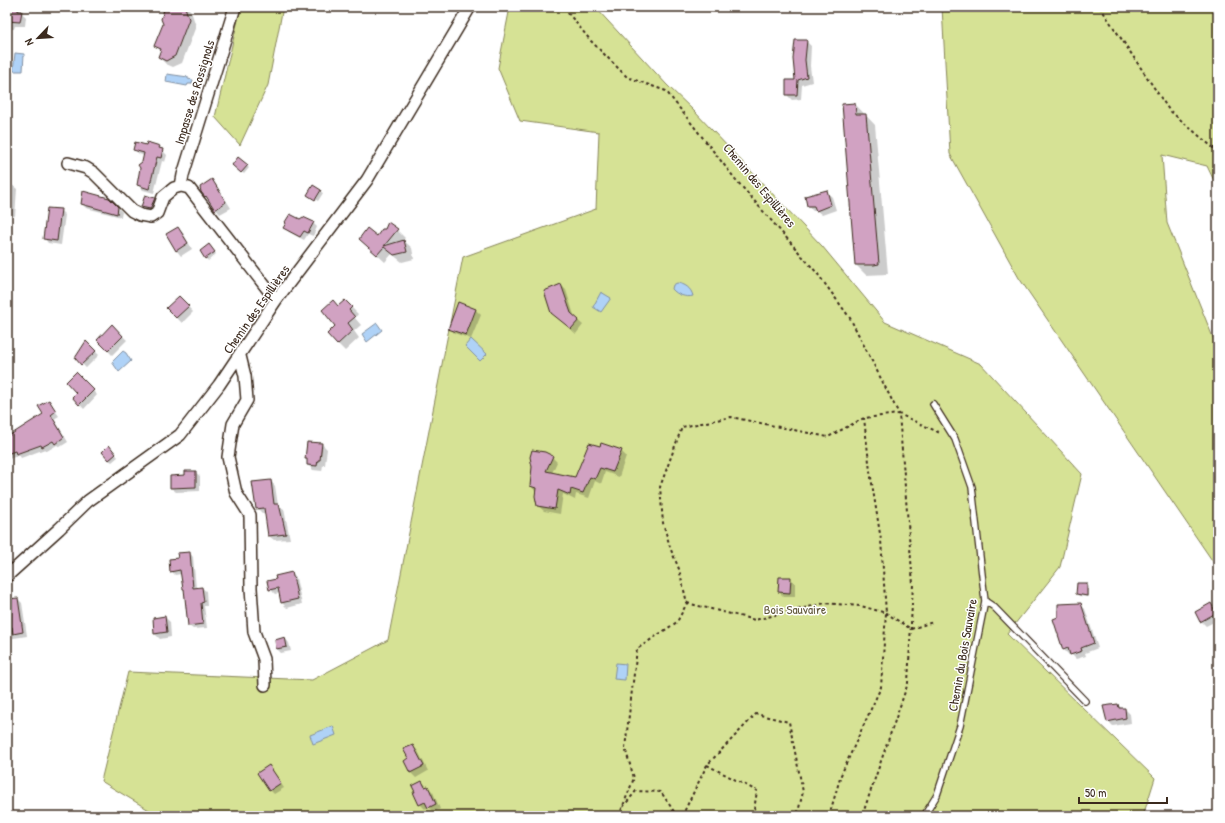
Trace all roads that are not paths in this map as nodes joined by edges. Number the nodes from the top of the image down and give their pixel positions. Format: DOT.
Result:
graph roads {
  1 [pos="235,7"];
  2 [pos="470,7"];
  3 [pos="68,163"];
  4 [pos="182,186"];
  5 [pos="276,300"];
  6 [pos="240,356"];
  7 [pos="933,404"];
  8 [pos="7,576"];
  9 [pos="986,602"];
  10 [pos="265,685"];
  11 [pos="1085,701"];
  12 [pos="924,816"];
  1 -- 4 [label="street, Impasse des Rossignols"];
  2 -- 5 [label="street, Chemin des Espillières"];
  3 -- 4 [label="street"];
  4 -- 5 [label="street"];
  5 -- 6 [label="street, Chemin des Espillières"];
  6 -- 8 [label="street, Chemin des Espillières"];
  6 -- 10 [label="street"];
  7 -- 9 [label="lane, Chemin du Bois Sauvaire"];
  9 -- 11 [label="lane"];
  9 -- 12 [label="lane, Chemin du Bois Sauvaire"];
}
